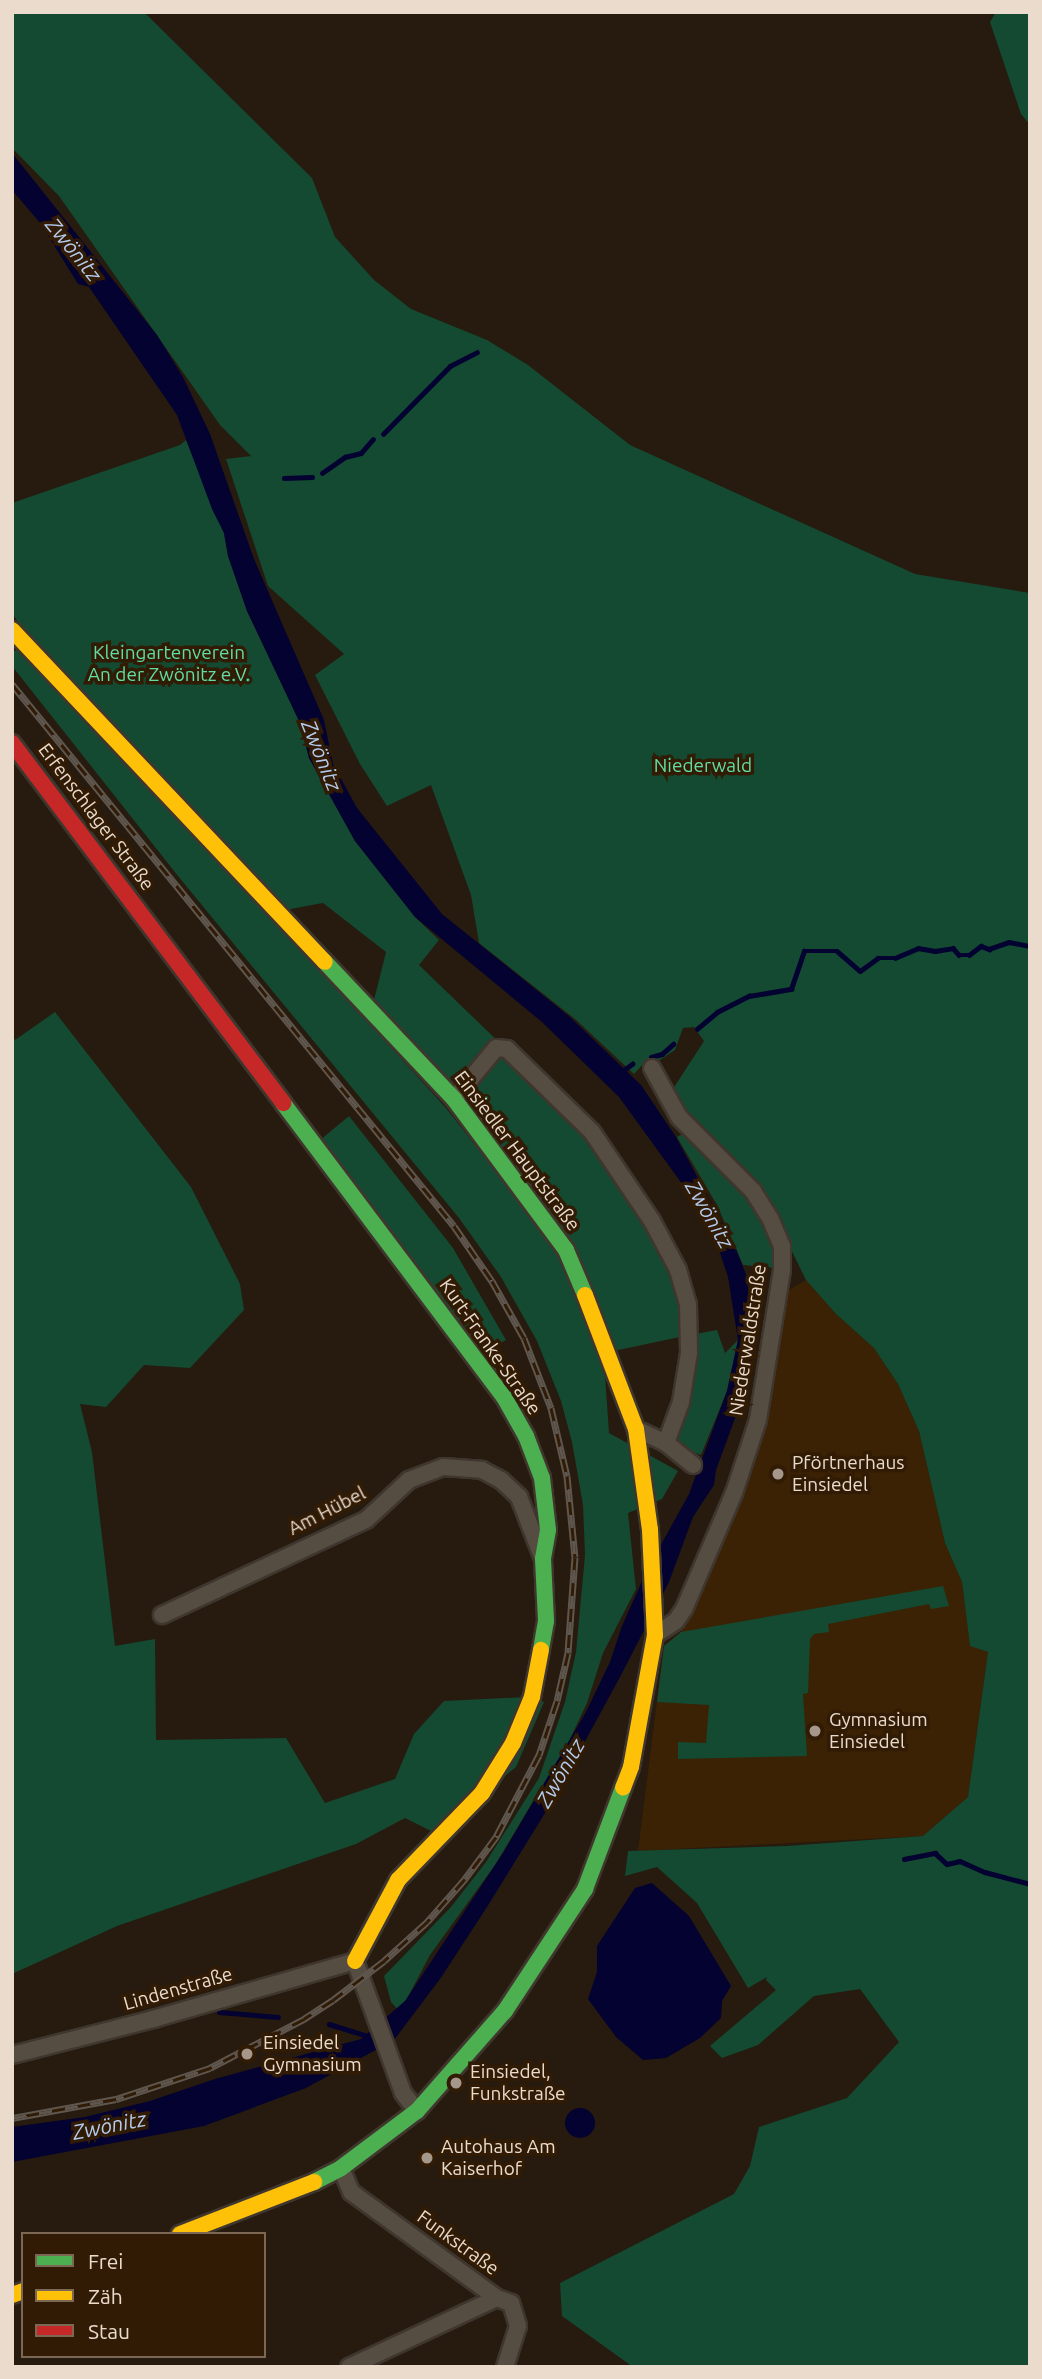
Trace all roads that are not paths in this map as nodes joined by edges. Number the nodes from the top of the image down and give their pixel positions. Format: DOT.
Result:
graph roads {
  1 [pos="12,630"];
  2 [pos="12,743"];
  3 [pos="146,917"];
  4 [pos="652,1068"];
  5 [pos="454,1098"];
  6 [pos="636,1429"];
  7 [pos="666,1443"];
  8 [pos="693,1465"];
  9 [pos="543,1559"];
  10 [pos="162,1615"];
  11 [pos="655,1635"];
  12 [pos="355,1961"];
  13 [pos="12,2054"];
  14 [pos="417,2111"];
  15 [pos="341,2168"];
  16 [pos="185,2232"];
  17 [pos="497,2298"];
  18 [pos="349,2367"];
  19 [pos="505,2367"];
  1 -- 5 [label="main road, Einsiedler Hauptstraße"];
  2 -- 3 [label="main road, Erfenschlager Straße"];
  3 -- 9 [label="main road, Kurt-Franke-Straße"];
  4 -- 11 [label="street, Niederwaldstraße"];
  5 -- 6 [label="main road, Einsiedler Hauptstraße"];
  5 -- 7 [label="street"];
  6 -- 7 [label="street"];
  6 -- 11 [label="main road, Einsiedler Hauptstraße"];
  7 -- 8 [label="street"];
  9 -- 10 [label="street, Am Hübel"];
  9 -- 12 [label="main road, Kurt-Franke-Straße"];
  11 -- 14 [label="main road, Einsiedler Hauptstraße"];
  12 -- 13 [label="street, Lindenstraße"];
  12 -- 14 [label="street"];
  14 -- 15 [label="main road, Einsiedler Hauptstraße"];
  15 -- 16 [label="main road, Einsiedler Hauptstraße"];
  15 -- 17 [label="street, Funkstraße"];
  17 -- 18 [label="street, Funkstraße"];
  17 -- 19 [label="street"];
}
